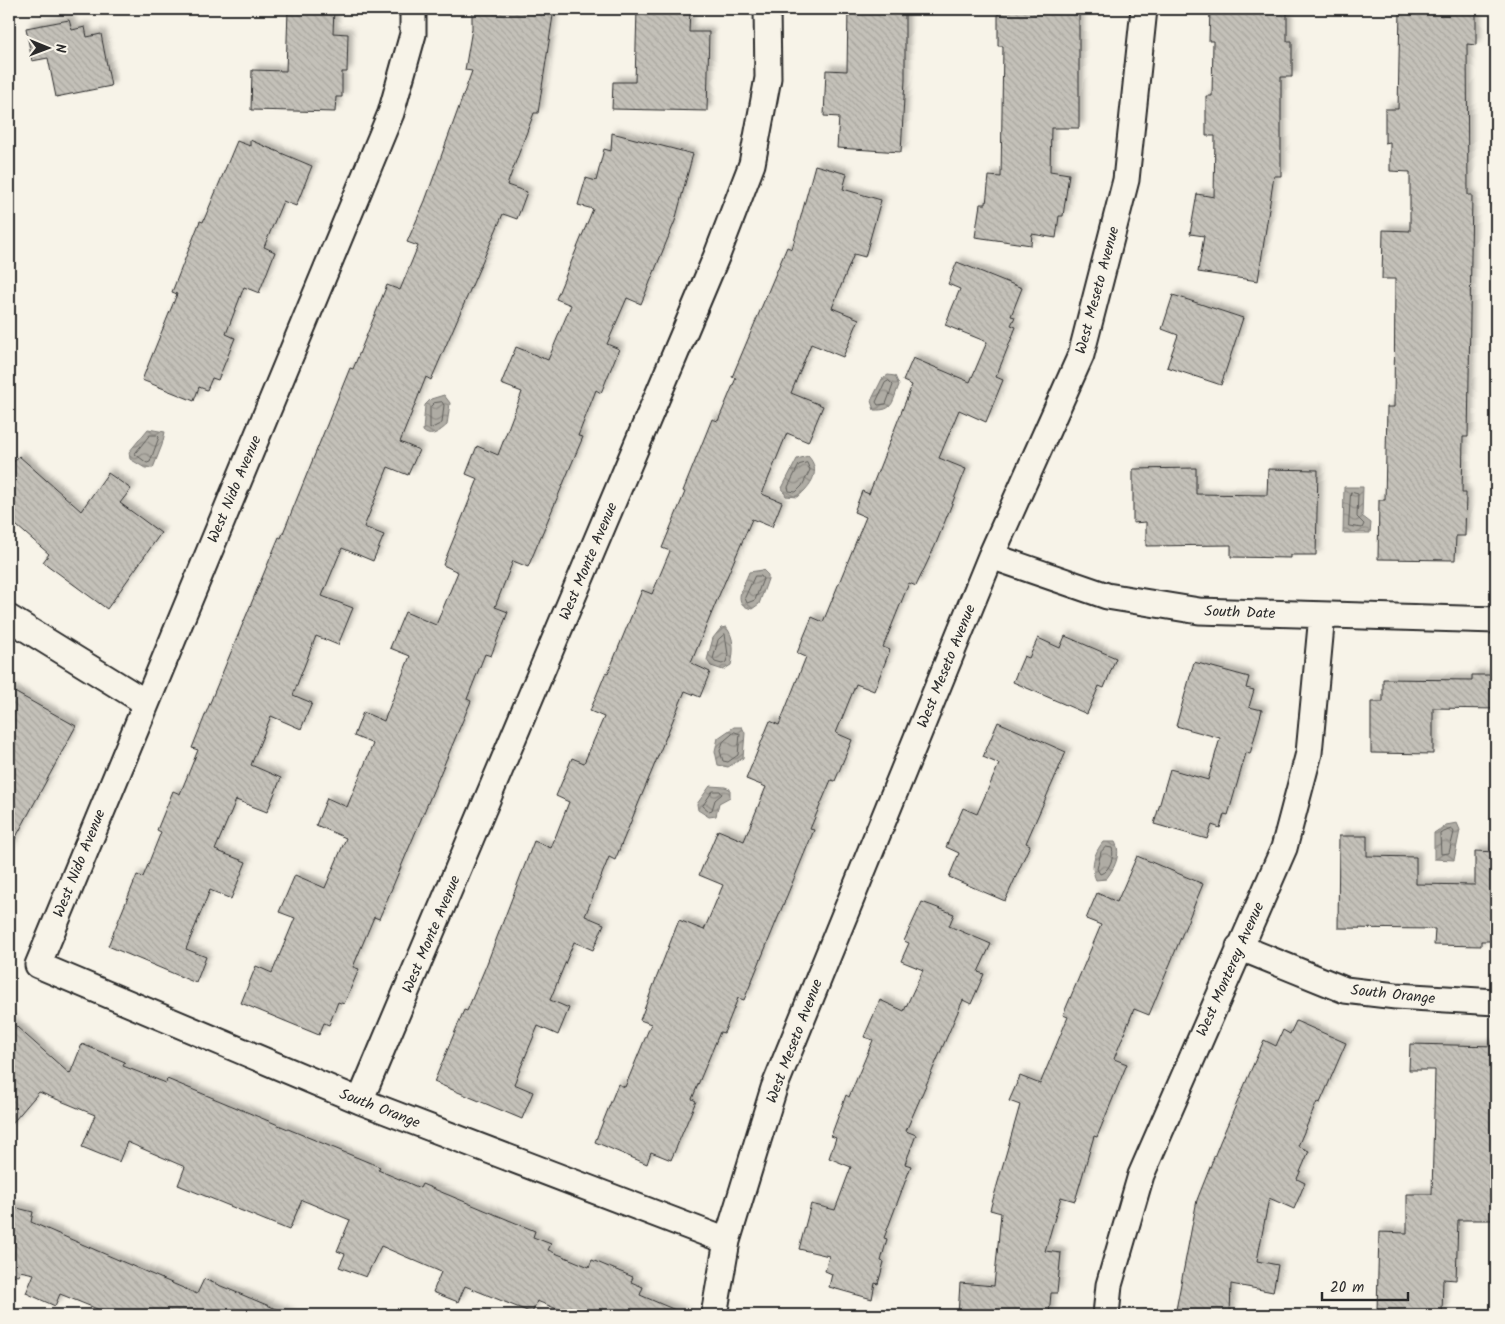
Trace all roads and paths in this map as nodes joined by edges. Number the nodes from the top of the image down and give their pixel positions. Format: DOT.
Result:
graph roads {
  1 [pos="413,9"];
  2 [pos="767,9"];
  3 [pos="1144,9"];
  4 [pos="991,556"];
  5 [pos="1322,615"];
  6 [pos="9,618"];
  7 [pos="1496,620"];
  8 [pos="145,702"];
  9 [pos="1239,947"];
  10 [pos="38,965"];
  11 [pos="1496,1002"];
  12 [pos="360,1101"];
  13 [pos="727,1241"];
  14 [pos="714,1315"];
  15 [pos="1106,1315"];
  1 -- 8 [label="street, West Nido Avenue"];
  2 -- 12 [label="street, West Monte Avenue"];
  3 -- 4 [label="street, West Meseto Avenue"];
  4 -- 5 [label="street, South Date"];
  4 -- 13 [label="street, West Meseto Avenue"];
  5 -- 7 [label="street, South Date"];
  5 -- 9 [label="street, West Monterey Avenue"];
  6 -- 8 [label="street"];
  8 -- 10 [label="street, West Nido Avenue"];
  9 -- 11 [label="street, South Orange"];
  9 -- 15 [label="street, West Monterey Avenue"];
  10 -- 12 [label="street, South Orange"];
  12 -- 13 [label="street, South Orange"];
  13 -- 14 [label="street, West Meseto Avenue"];
}
